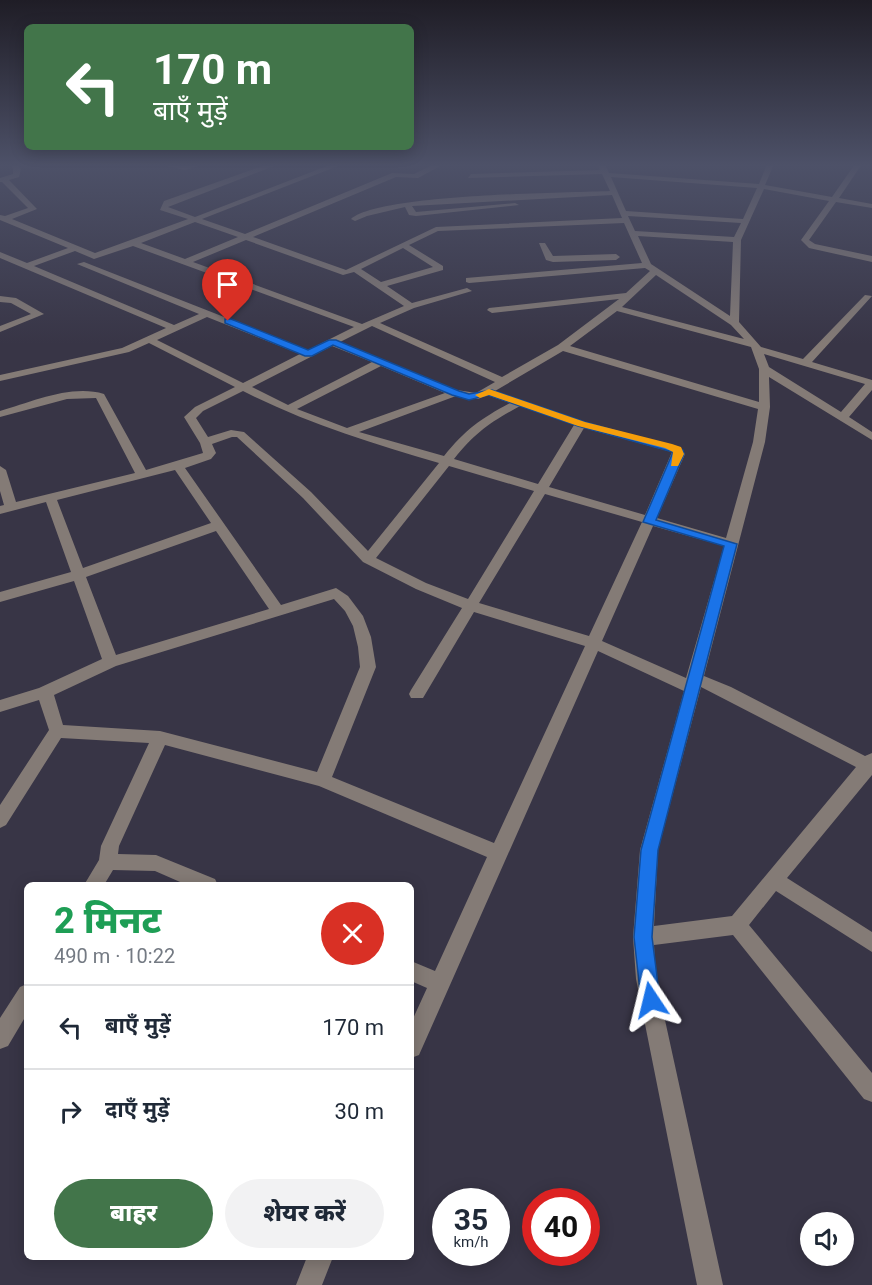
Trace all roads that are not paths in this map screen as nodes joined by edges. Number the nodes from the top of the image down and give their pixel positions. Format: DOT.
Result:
graph roads {
  1 [pos="17,224"];
  2 [pos="183,224"];
  3 [pos="206,224"];
  4 [pos="276,224"];
  5 [pos="581,224"];
  6 [pos="629,224"];
  7 [pos="640,224"];
  8 [pos="743,224"];
  9 [pos="819,224"];
  10 [pos="244,237"];
  11 [pos="737,240"];
  12 [pos="133,243"];
  13 [pos="403,245"];
  14 [pos="542,245"];
  15 [pos="75,248"];
  16 [pos="0,255"];
  17 [pos="872,259"];
  18 [pos="186,262"];
  19 [pos="81,264"];
  20 [pos="649,264"];
  21 [pos="27,266"];
  22 [pos="355,269"];
  23 [pos="469,280"];
  24 [pos="380,285"];
  25 [pos="467,291"];
  26 [pos="630,295"];
  27 [pos="868,297"];
  28 [pos="0,299"];
  29 [pos="411,306"];
  30 [pos="615,308"];
  31 [pos="492,310"];
  32 [pos="208,313"];
  33 [pos="734,323"];
  34 [pos="367,325"];
  35 [pos="174,328"];
  36 [pos="0,329"];
  37 [pos="150,340"];
  38 [pos="332,342"];
  39 [pos="562,347"];
  40 [pos="756,347"];
  41 [pos="309,354"];
  42 [pos="382,361"];
  43 [pos="805,363"];
  44 [pos="764,369"];
  45 [pos="0,378"];
  46 [pos="504,382"];
  47 [pos="872,383"];
  48 [pos="244,386"];
  49 [pos="489,392"];
  50 [pos="455,393"];
  51 [pos="518,403"];
  52 [pos="764,407"];
  53 [pos="288,409"];
  54 [pos="0,414"];
  55 [pos="842,418"];
  56 [pos="582,424"];
  57 [pos="347,432"];
  58 [pos="872,437"];
  59 [pos="206,442"];
  60 [pos="444,462"];
  61 [pos="178,466"];
  62 [pos="0,470"];
  63 [pos="142,474"];
  64 [pos="541,490"];
  65 [pos="50,497"];
  66 [pos="6,509"];
  67 [pos="649,522"];
  68 [pos="219,525"];
  69 [pos="731,544"];
  70 [pos="368,559"];
  71 [pos="77,575"];
  72 [pos="0,597"];
  73 [pos="472,606"];
  74 [pos="277,610"];
  75 [pos="593,643"];
  76 [pos="111,662"];
  77 [pos="692,682"];
  78 [pos="45,692"];
  79 [pos="417,694"];
  80 [pos="0,706"];
  81 [pos="57,731"];
  82 [pos="160,737"];
  83 [pos="870,765"];
  84 [pos="322,780"];
  85 [pos="0,820"];
  86 [pos="499,853"];
  87 [pos="108,862"];
  88 [pos="773,879"];
  89 [pos="96,882"];
  90 [pos="201,882"];
  91 [pos="736,925"];
  92 [pos="643,937"];
  93 [pos="872,942"];
  94 [pos="414,972"];
  95 [pos="440,983"];
  96 [pos="24,999"];
  97 [pos="0,1038"];
  98 [pos="414,1040"];
  99 [pos="872,1091"];
  100 [pos="319,1260"];
  101 [pos="309,1285"];
  102 [pos="710,1285"];
  1 -- 15 [label="street"];
  2 -- 12 [label="street"];
  3 -- 10 [label="street"];
  4 -- 10 [label="street"];
  5 -- 13 [label="street"];
  6 -- 20 [label="street"];
  7 -- 11 [label="street"];
  8 -- 11 [label="street"];
  9 -- 17 [label="street"];
  10 -- 18 [label="street"];
  10 -- 22 [label="street"];
  11 -- 33 [label="street"];
  12 -- 15 [label="street"];
  12 -- 18 [label="street"];
  13 -- 22 [label="street"];
  13 -- 24 [label="street"];
  14 -- 20 [label="street"];
  15 -- 21 [label="street"];
  16 -- 21 [label="street"];
  18 -- 34 [label="street"];
  19 -- 32 [label="street"];
  20 -- 23 [label="street"];
  20 -- 26 [label="street"];
  20 -- 33 [label="street"];
  21 -- 35 [label="street"];
  22 -- 24 [label="street"];
  24 -- 29 [label="street"];
  25 -- 29 [label="street"];
  26 -- 30 [label="street"];
  26 -- 31 [label="street"];
  27 -- 43 [label="street"];
  28 -- 36 [label="street"];
  29 -- 34 [label="street"];
  30 -- 39 [label="street"];
  30 -- 40 [label="street"];
  32 -- 35 [label="street"];
  32 -- 41 [label="street"];
  33 -- 40 [label="street"];
  34 -- 38 [label="street"];
  34 -- 46 [label="street"];
  35 -- 37 [label="street"];
  37 -- 45 [label="street"];
  37 -- 48 [label="street"];
  38 -- 41 [label="street"];
  38 -- 42 [label="street"];
  39 -- 46 [label="street"];
  39 -- 52 [label="street"];
  40 -- 43 [label="street"];
  40 -- 44 [label="street"];
  41 -- 48 [label="street"];
  42 -- 50 [label="street"];
  42 -- 53 [label="street"];
  43 -- 47 [label="street"];
  44 -- 52 [label="street"];
  44 -- 55 [label="street"];
  46 -- 49 [label="street"];
  47 -- 55 [label="street"];
  48 -- 53 [label="street"];
  48 -- 59 [label="street"];
  49 -- 50 [label="street"];
  49 -- 51 [label="street"];
  50 -- 57 [label="street"];
  51 -- 56 [label="street"];
  51 -- 60 [label="street"];
  52 -- 69 [label="street"];
  53 -- 57 [label="street"];
  54 -- 63 [label="street"];
  55 -- 58 [label="street"];
  56 -- 64 [label="street"];
  56 -- 67 [label="street"];
  57 -- 60 [label="street"];
  59 -- 61 [label="street"];
  59 -- 70 [label="street"];
  60 -- 64 [label="street"];
  60 -- 70 [label="street"];
  61 -- 63 [label="street"];
  61 -- 68 [label="street"];
  62 -- 66 [label="street"];
  63 -- 65 [label="street"];
  64 -- 67 [label="street"];
  64 -- 73 [label="street"];
  65 -- 66 [label="street"];
  65 -- 71 [label="street"];
  67 -- 69 [label="street"];
  67 -- 75 [label="street"];
  68 -- 71 [label="street"];
  68 -- 74 [label="street"];
  69 -- 77 [label="street"];
  70 -- 73 [label="street"];
  71 -- 72 [label="street"];
  71 -- 76 [label="street"];
  73 -- 75 [label="street"];
  73 -- 79 [label="street"];
  74 -- 76 [label="street"];
  74 -- 84 [label="street"];
  75 -- 77 [label="street"];
  75 -- 86 [label="street"];
  76 -- 78 [label="street"];
  77 -- 83 [label="street"];
  77 -- 92 [label="street"];
  78 -- 80 [label="street"];
  78 -- 81 [label="street"];
  81 -- 82 [label="street"];
  81 -- 85 [label="street"];
  82 -- 84 [label="street"];
  82 -- 87 [label="street"];
  83 -- 88 [label="street"];
  84 -- 86 [label="street"];
  86 -- 95 [label="street"];
  87 -- 89 [label="street"];
  87 -- 90 [label="street"];
  88 -- 91 [label="street"];
  88 -- 93 [label="street"];
  91 -- 92 [label="street"];
  91 -- 99 [label="street"];
  92 -- 102 [label="street"];
  94 -- 95 [label="street"];
  95 -- 98 [label="street"];
  96 -- 97 [label="street"];
  100 -- 101 [label="street"];
}
